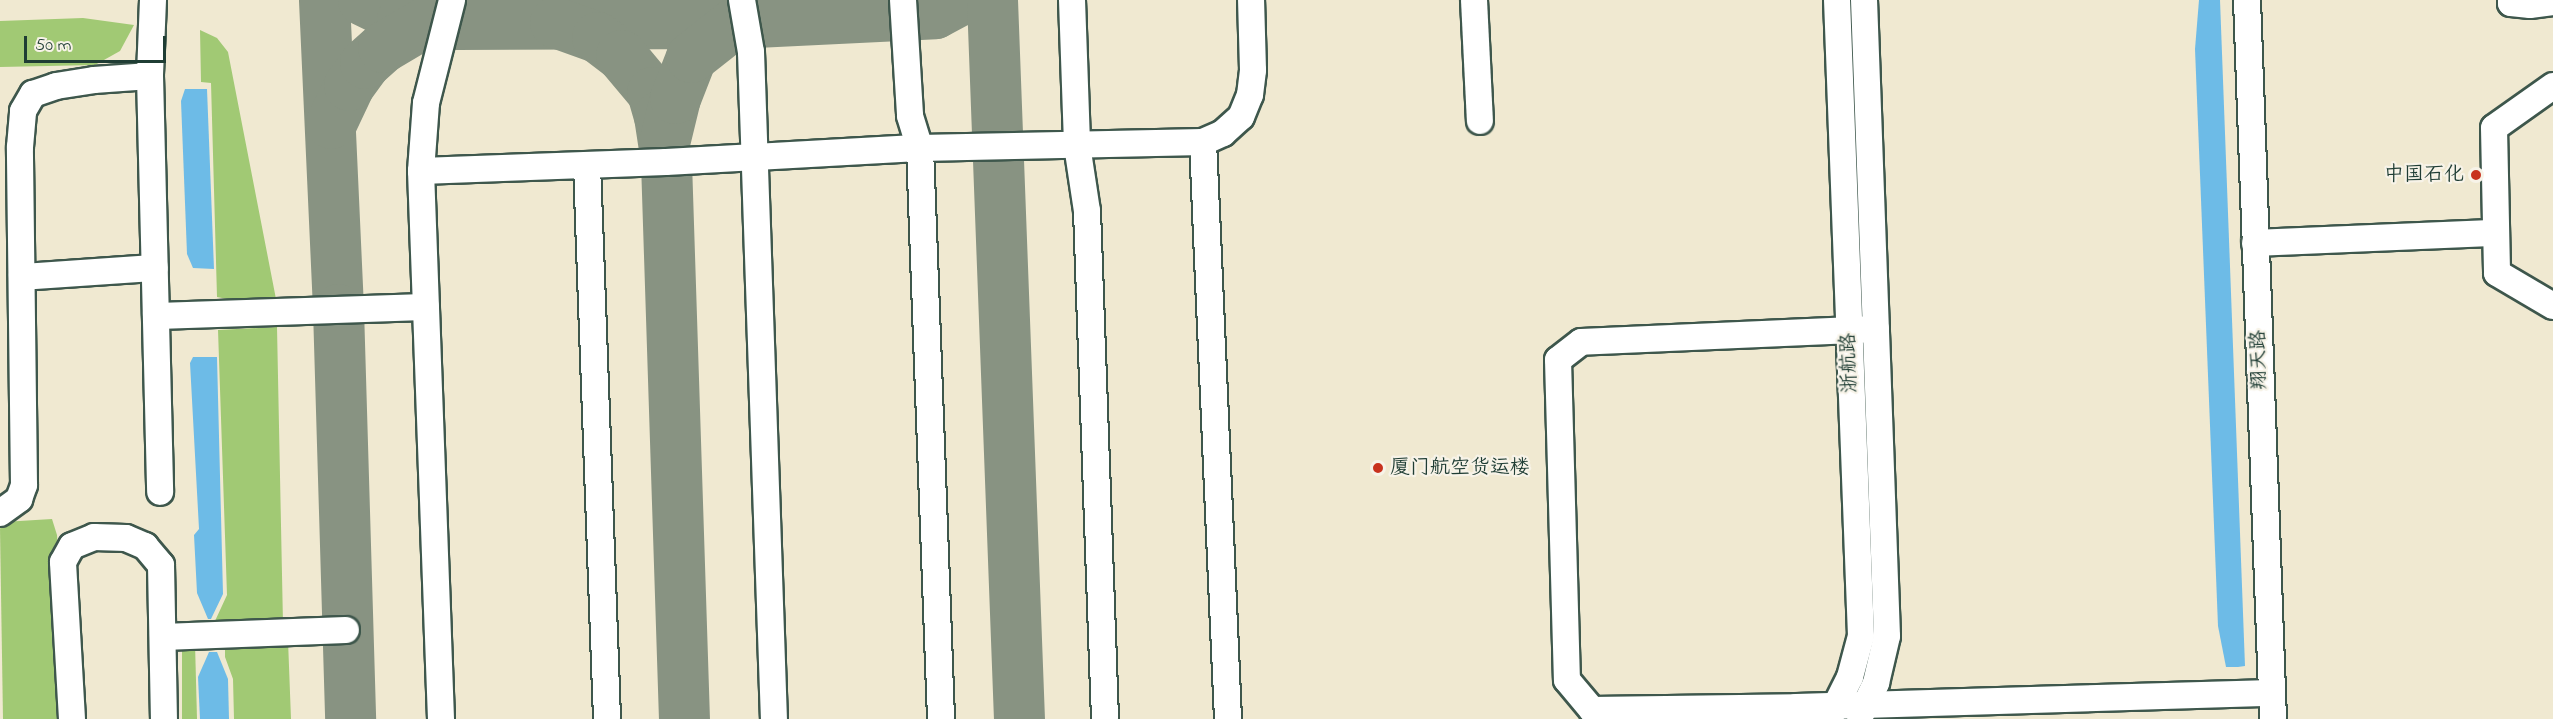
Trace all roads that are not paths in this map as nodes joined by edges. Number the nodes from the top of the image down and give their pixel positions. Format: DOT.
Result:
graph roads {
  1 [pos="153,0"];
  2 [pos="452,0"];
  3 [pos="742,0"];
  4 [pos="903,0"];
  5 [pos="1072,0"];
  6 [pos="1251,0"];
  7 [pos="1474,0"];
  8 [pos="1837,0"];
  9 [pos="1864,0"];
  10 [pos="2247,0"];
  11 [pos="2511,0"];
  12 [pos="2553,2"];
  13 [pos="150,76"];
  14 [pos="2553,86"];
  15 [pos="1480,122"];
  16 [pos="1203,142"];
  17 [pos="1077,145"];
  18 [pos="920,148"];
  19 [pos="753,158"];
  20 [pos="587,165"];
  21 [pos="421,171"];
  22 [pos="2496,233"];
  23 [pos="2255,243"];
  24 [pos="155,268"];
  25 [pos="22,277"];
  26 [pos="2553,306"];
  27 [pos="426,307"];
  28 [pos="156,316"];
  29 [pos="1876,329"];
  30 [pos="1849,330"];
  31 [pos="160,492"];
  32 [pos="0,513"];
  33 [pos="346,630"];
  34 [pos="163,637"];
  35 [pos="2272,693"];
  36 [pos="1832,712"];
  37 [pos="1862,712"];
  38 [pos="72,719"];
  39 [pos="164,719"];
  40 [pos="441,719"];
  41 [pos="606,719"];
  42 [pos="774,719"];
  43 [pos="941,719"];
  44 [pos="1105,719"];
  45 [pos="1228,719"];
  46 [pos="2273,719"];
  1 -- 13 [label="street"];
  2 -- 21 [label="street"];
  3 -- 19 [label="street"];
  4 -- 18 [label="street"];
  5 -- 17 [label="street"];
  6 -- 16 [label="street"];
  7 -- 15 [label="street"];
  8 -- 30 [label="street, 浙航路"];
  9 -- 29 [label="street, 浙航路"];
  10 -- 23 [label="street, 翔天路"];
  11 -- 12 [label="street"];
  13 -- 24 [label="street"];
  13 -- 25 [label="street"];
  14 -- 22 [label="street"];
  16 -- 17 [label="street"];
  16 -- 45 [label="street"];
  17 -- 18 [label="street"];
  17 -- 44 [label="street"];
  18 -- 19 [label="street"];
  18 -- 43 [label="street"];
  19 -- 20 [label="street"];
  19 -- 42 [label="street"];
  20 -- 21 [label="street"];
  20 -- 41 [label="street"];
  21 -- 27 [label="street"];
  22 -- 23 [label="street"];
  22 -- 26 [label="street"];
  23 -- 35 [label="street, 翔天路"];
  24 -- 25 [label="street"];
  24 -- 28 [label="street"];
  25 -- 32 [label="street"];
  27 -- 28 [label="street"];
  27 -- 40 [label="street"];
  28 -- 31 [label="street"];
  29 -- 30 [label="street"];
  29 -- 37 [label="street, 浙航路"];
  30 -- 36 [label="street, 浙航路"];
  30 -- 36 [label="street"];
  33 -- 34 [label="street"];
  34 -- 38 [label="street"];
  34 -- 39 [label="street"];
  35 -- 37 [label="street"];
  35 -- 46 [label="street, 翔天路"];
  36 -- 37 [label="street"];
}
